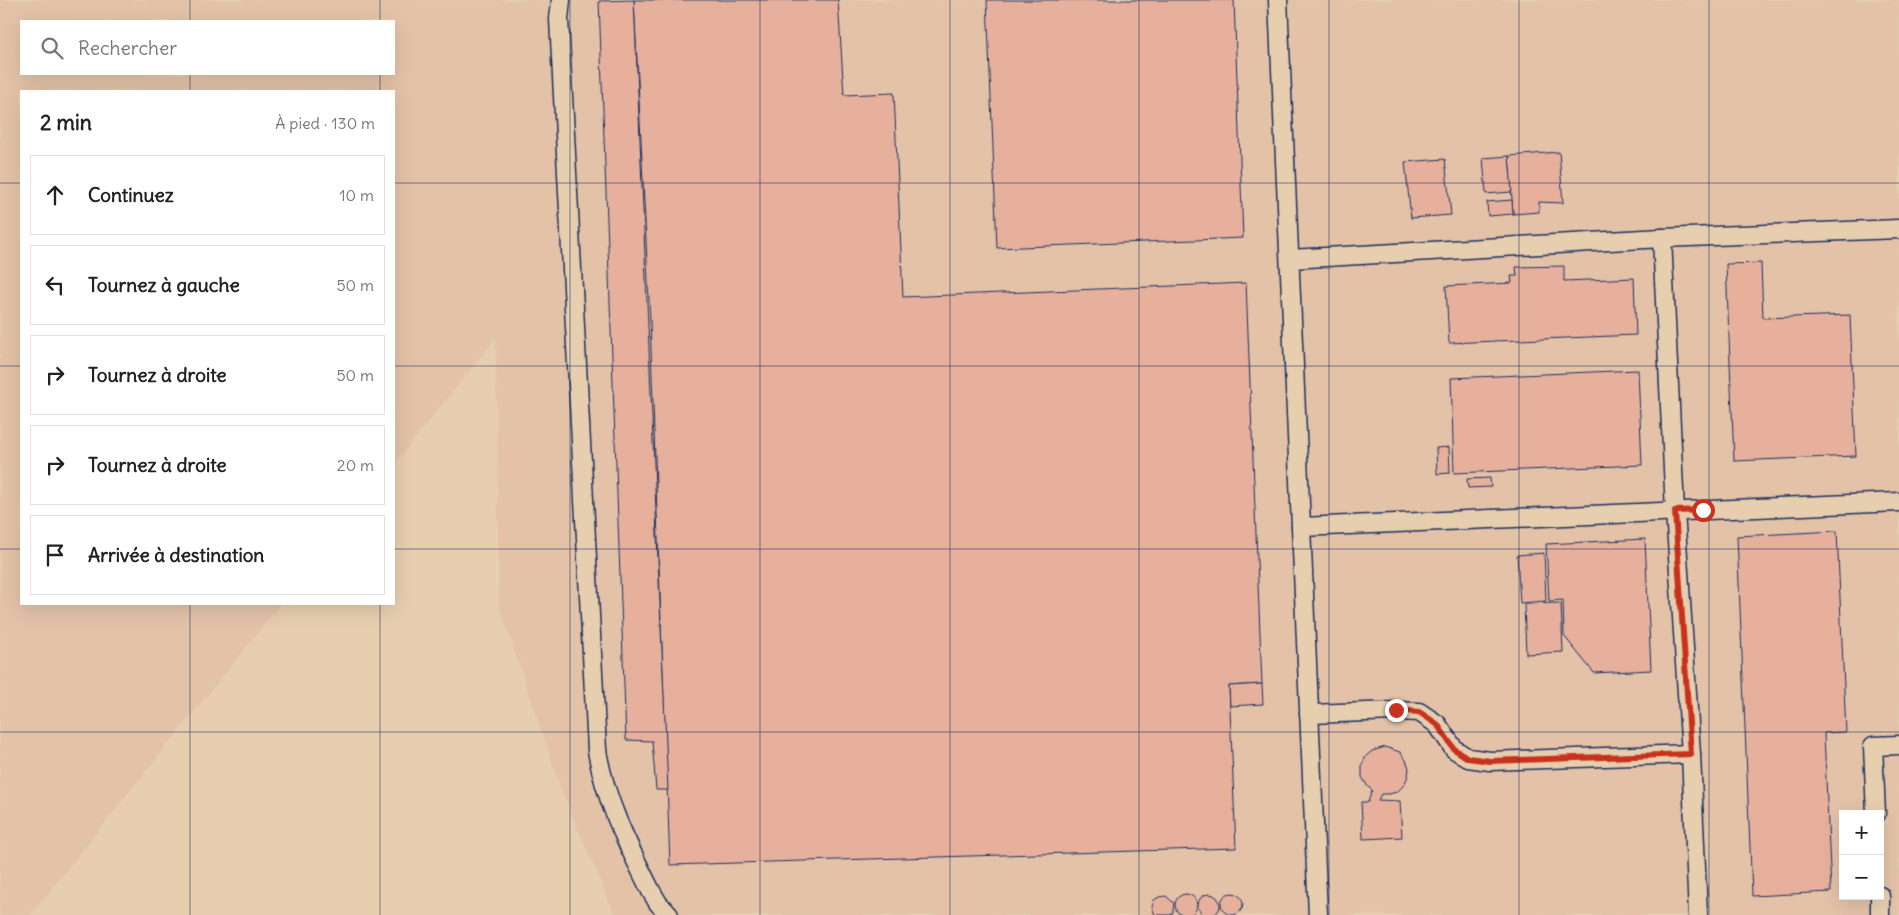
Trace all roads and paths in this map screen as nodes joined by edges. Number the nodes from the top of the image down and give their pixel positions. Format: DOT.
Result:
graph roads {
  1 [pos="561,0"];
  2 [pos="1278,0"];
  3 [pos="1899,229"];
  4 [pos="1662,238"];
  5 [pos="1290,259"];
  6 [pos="1899,502"];
  7 [pos="1675,511"];
  8 [pos="1301,527"];
  9 [pos="1309,714"];
  10 [pos="1899,745"];
  11 [pos="1691,754"];
  12 [pos="1876,810"];
  13 [pos="1880,900"];
  14 [pos="669,915"];
  15 [pos="1318,915"];
  16 [pos="1698,915"];
  17 [pos="1880,915"];
  1 -- 14 [label="lane"];
  2 -- 5 [label="lane"];
  3 -- 4 [label="lane"];
  4 -- 5 [label="lane"];
  4 -- 7 [label="lane"];
  5 -- 8 [label="lane"];
  6 -- 7 [label="lane"];
  7 -- 8 [label="lane"];
  7 -- 11 [label="lane"];
  8 -- 9 [label="lane"];
  9 -- 11 [label="lane"];
  9 -- 15 [label="lane"];
  10 -- 12 [label="lane"];
  11 -- 16 [label="lane"];
  13 -- 17 [label="lane"];
}
